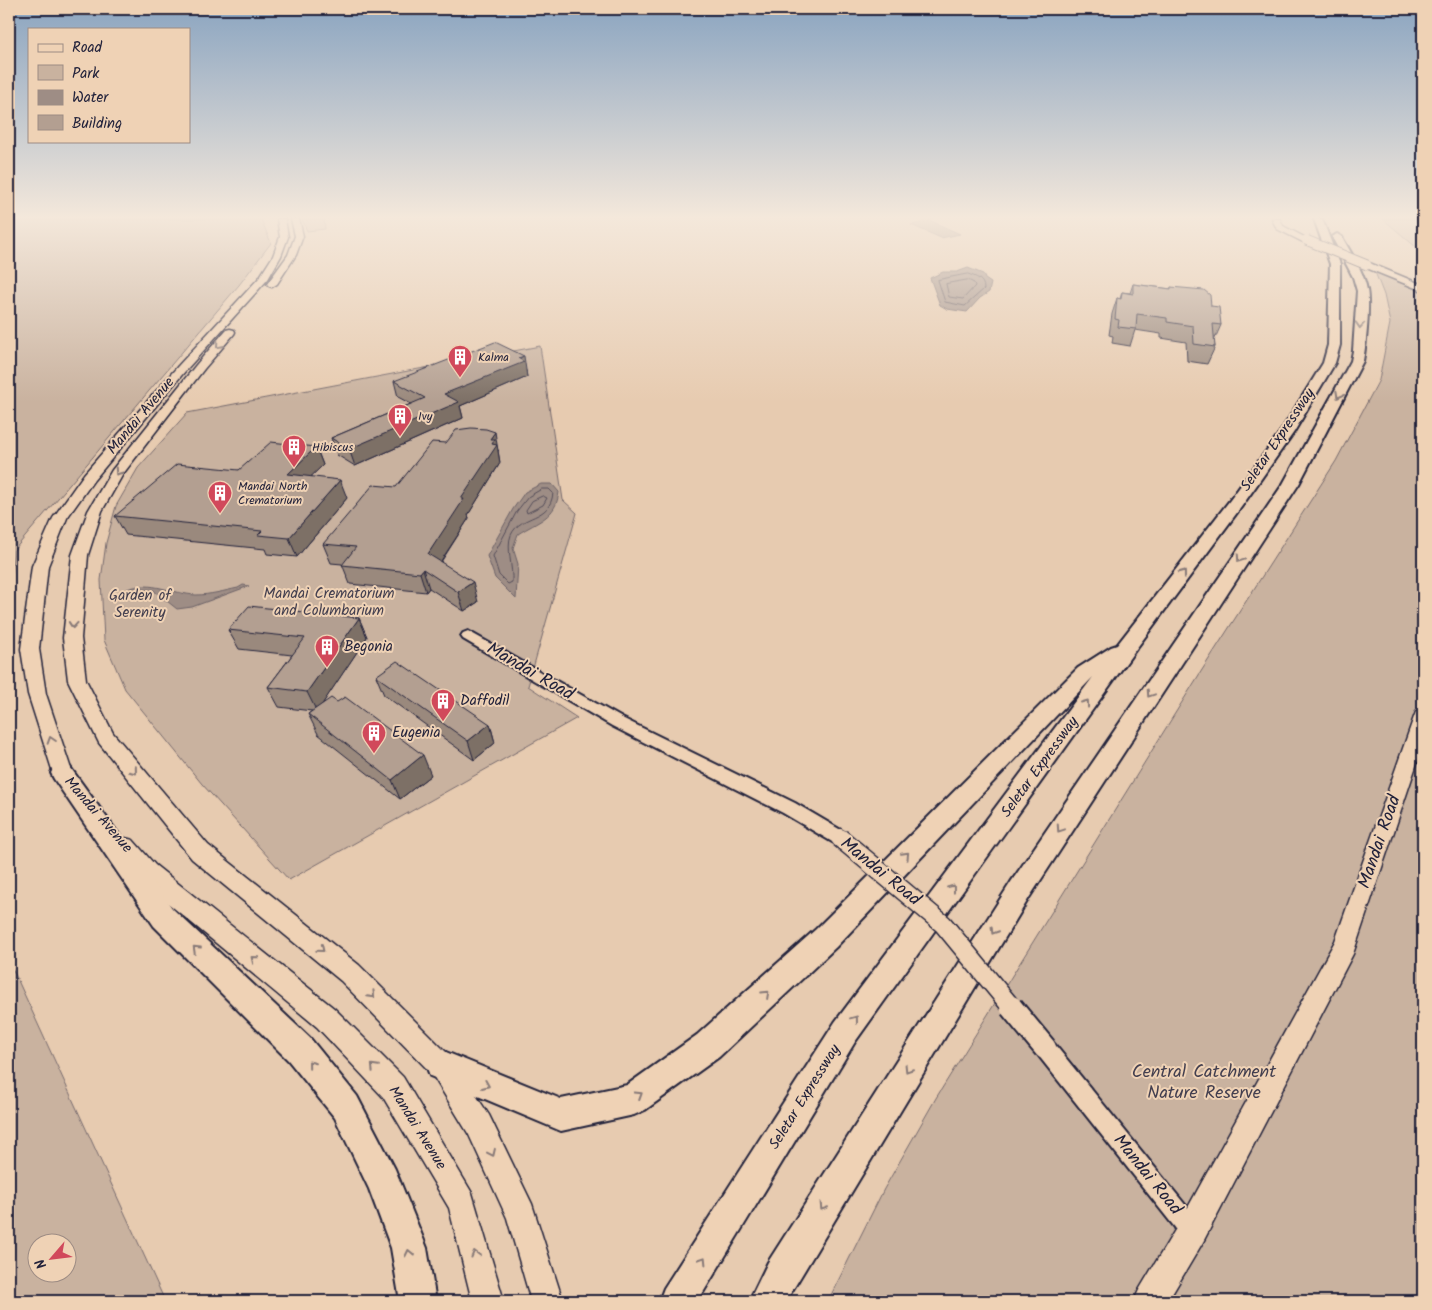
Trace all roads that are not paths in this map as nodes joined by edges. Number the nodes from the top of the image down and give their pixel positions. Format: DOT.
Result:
graph roads {
  1 [pos="262,280"];
  2 [pos="275,280"];
  3 [pos="1335,280"];
  4 [pos="1359,280"];
  5 [pos="1404,280"];
  6 [pos="1423,288"];
  7 [pos="468,636"];
  8 [pos="1129,644"];
  9 [pos="1423,716"];
  10 [pos="62,773"];
  11 [pos="441,1065"];
  12 [pos="1192,1231"];
  13 [pos="418,1301"];
  14 [pos="488,1301"];
  15 [pos="547,1301"];
  16 [pos="677,1301"];
  17 [pos="767,1301"];
  18 [pos="1150,1301"];
  10 -- 1 [label="main road, Mandai Avenue, one-way"];
  2 -- 11 [label="main road, Mandai Avenue, one-way"];
  8 -- 3 [label="highway, Seletar Expressway, one-way"];
  4 -- 17 [label="highway, Seletar Expressway, one-way"];
  5 -- 6 [label="main road, bridge"];
  7 -- 12 [label="street, Mandai Road, bridge"];
  11 -- 8 [label="highway, one-way"];
  16 -- 8 [label="highway, Seletar Expressway, one-way"];
  9 -- 12 [label="main road, Mandai Road"];
  13 -- 10 [label="highway, one-way"];
  14 -- 10 [label="main road, Mandai Avenue, one-way"];
  11 -- 15 [label="main road, Mandai Avenue, one-way"];
  12 -- 18 [label="main road, Mandai Road"];
}
